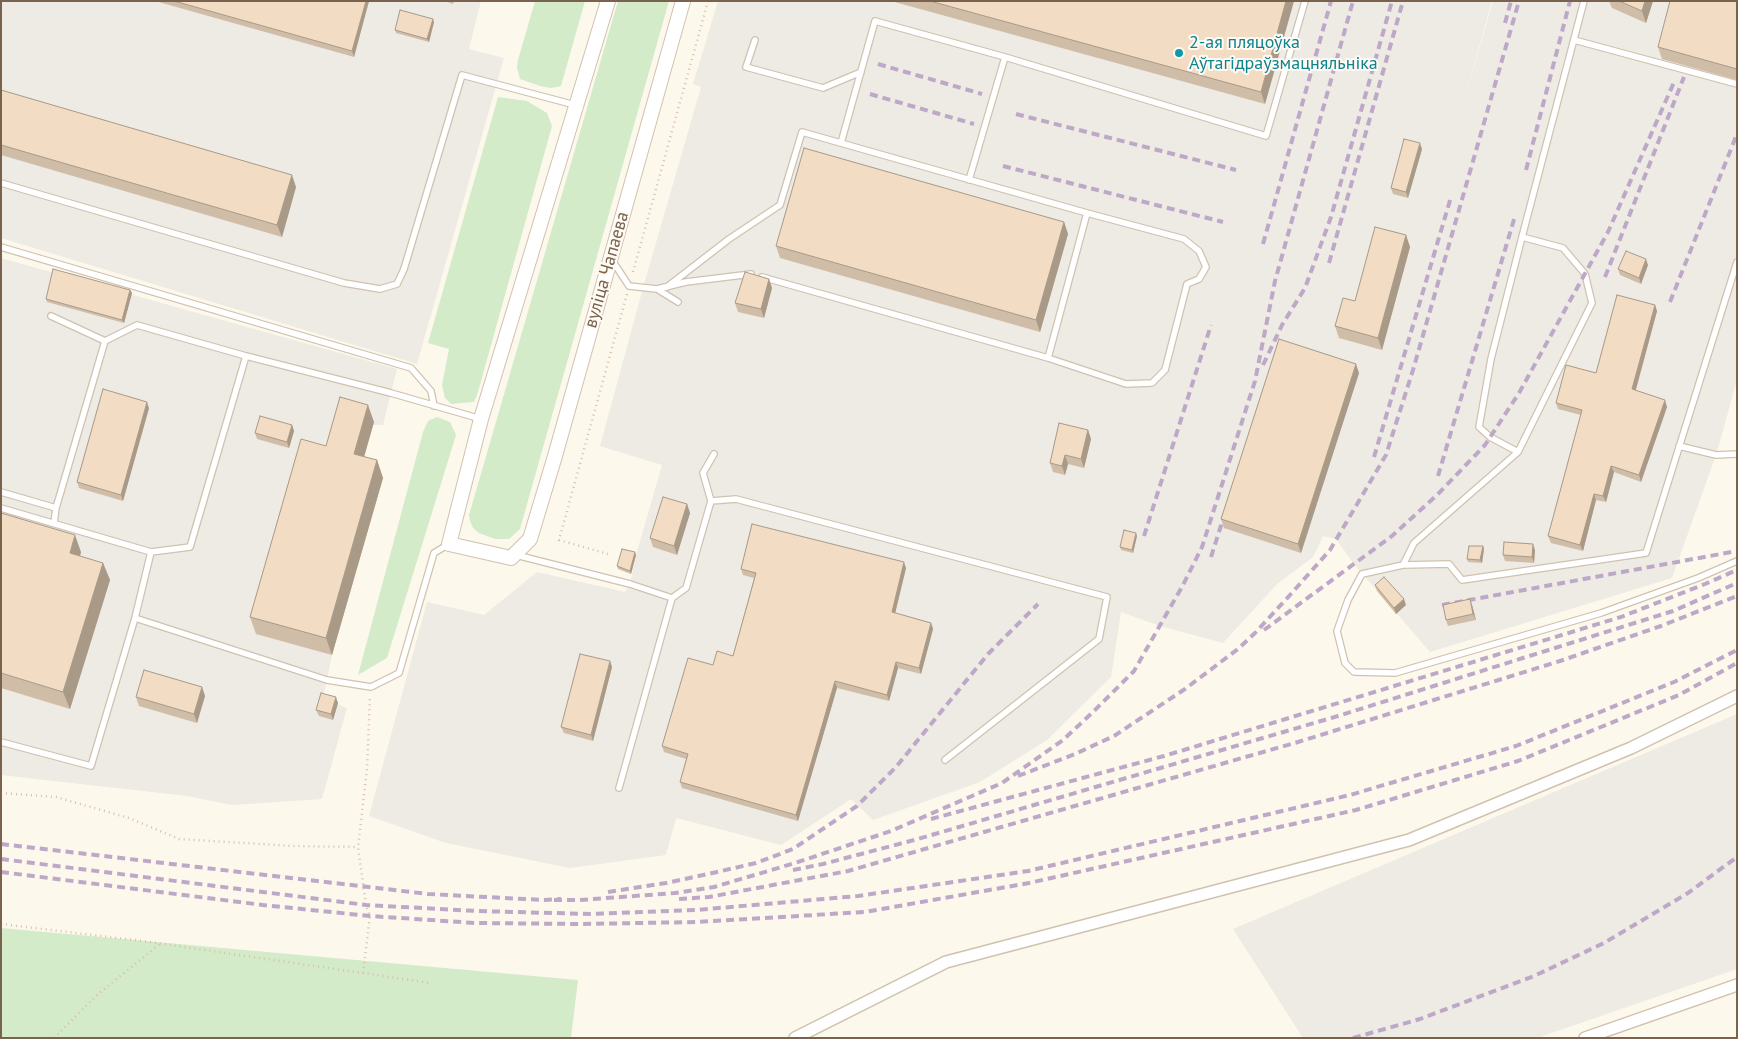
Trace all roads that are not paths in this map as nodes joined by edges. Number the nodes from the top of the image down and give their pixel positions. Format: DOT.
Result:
graph roads {
  1 [pos="608,1"];
  2 [pos="683,1"];
  3 [pos="1305,1"];
  4 [pos="1584,1"];
  5 [pos="755,40"];
  6 [pos="1574,40"];
  7 [pos="1005,58"];
  8 [pos="861,72"];
  9 [pos="1737,84"];
  10 [pos="578,105"];
  11 [pos="842,143"];
  12 [pos="969,180"];
  13 [pos="1,183"];
  14 [pos="1087,212"];
  15 [pos="1522,238"];
  16 [pos="1,247"];
  17 [pos="611,258"];
  18 [pos="1737,262"];
  19 [pos="667,287"];
  20 [pos="657,290"];
  21 [pos="678,302"];
  22 [pos="51,316"];
  23 [pos="105,341"];
  24 [pos="246,356"];
  25 [pos="1048,358"];
  26 [pos="434,406"];
  27 [pos="481,419"];
  28 [pos="1679,446"];
  29 [pos="1518,452"];
  30 [pos="714,454"];
  31 [pos="1737,454"];
  32 [pos="1,492"];
  33 [pos="711,501"];
  34 [pos="1,508"];
  35 [pos="56,508"];
  36 [pos="54,523"];
  37 [pos="449,544"];
  38 [pos="151,552"];
  39 [pos="514,554"];
  40 [pos="1737,561"];
  41 [pos="1403,565"];
  42 [pos="672,598"];
  43 [pos="135,618"];
  44 [pos="1737,696"];
  45 [pos="1,742"];
  46 [pos="946,760"];
  47 [pos="619,788"];
  48 [pos="1737,985"];
  49 [pos="795,1038"];
  50 [pos="1585,1038"];
  1 -- 10 [label="street"];
  2 -- 17 [label="street, вуліца Чапаева"];
  3 -- 7 [label="lane"];
  4 -- 6 [label="lane"];
  5 -- 8 [label="lane"];
  6 -- 9 [label="lane"];
  6 -- 15 [label="lane"];
  7 -- 8 [label="lane"];
  7 -- 12 [label="lane"];
  8 -- 11 [label="lane"];
  10 -- 13 [label="lane"];
  10 -- 27 [label="street"];
  11 -- 12 [label="lane"];
  11 -- 19 [label="lane"];
  12 -- 14 [label="lane"];
  14 -- 25 [label="lane"];
  14 -- 25 [label="lane"];
  15 -- 29 [label="lane"];
  15 -- 29 [label="lane"];
  16 -- 26 [label="lane"];
  17 -- 20 [label="lane"];
  17 -- 39 [label="street, вуліца Чапаева"];
  18 -- 28 [label="lane"];
  19 -- 20 [label="lane"];
  19 -- 25 [label="lane"];
  20 -- 21 [label="lane"];
  22 -- 23 [label="lane"];
  23 -- 24 [label="lane"];
  23 -- 35 [label="lane"];
  24 -- 26 [label="lane"];
  24 -- 38 [label="lane"];
  26 -- 27 [label="lane"];
  27 -- 37 [label="street"];
  28 -- 31 [label="lane"];
  28 -- 41 [label="lane"];
  29 -- 41 [label="lane"];
  30 -- 33 [label="lane"];
  32 -- 35 [label="lane"];
  33 -- 42 [label="lane"];
  33 -- 46 [label="lane"];
  34 -- 36 [label="lane"];
  35 -- 36 [label="lane"];
  36 -- 38 [label="lane"];
  37 -- 39 [label="street"];
  37 -- 43 [label="lane"];
  38 -- 43 [label="lane"];
  39 -- 42 [label="lane"];
  40 -- 41 [label="lane"];
  42 -- 47 [label="lane"];
  43 -- 45 [label="lane"];
  44 -- 49 [label="street"];
  48 -- 50 [label="street"];
}
